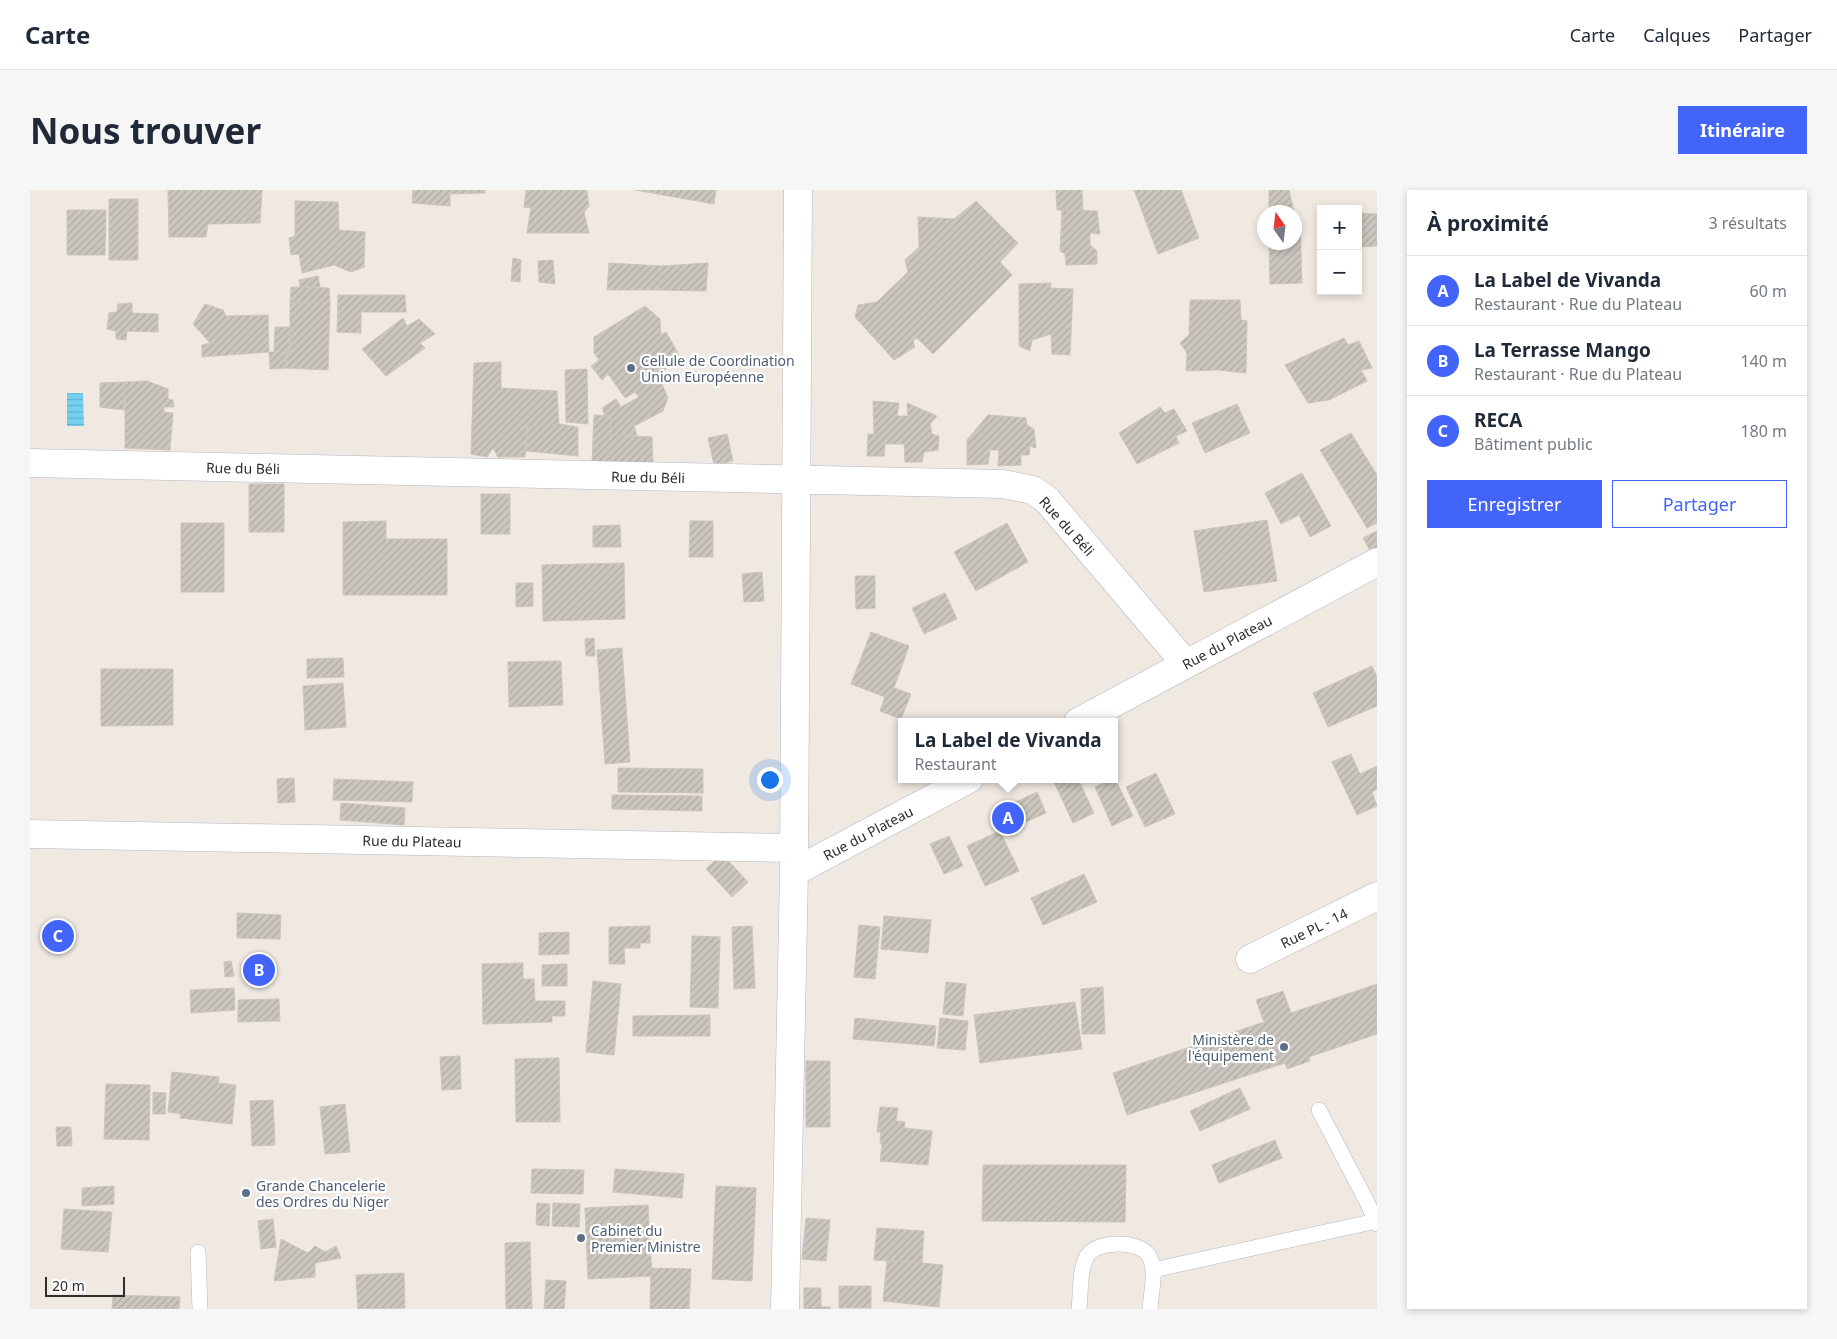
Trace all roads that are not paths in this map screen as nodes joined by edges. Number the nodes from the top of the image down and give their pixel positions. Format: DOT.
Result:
graph roads {
  1 [pos="798,190"];
  2 [pos="30,463"];
  3 [pos="796,480"];
  4 [pos="1377,562"];
  5 [pos="1186,664"];
  6 [pos="1085,718"];
  7 [pos="960,783"];
  8 [pos="30,834"];
  9 [pos="794,860"];
  10 [pos="1377,896"];
  11 [pos="1250,959"];
  12 [pos="1319,1110"];
  13 [pos="1376,1222"];
  14 [pos="198,1252"];
  15 [pos="1153,1270"];
  16 [pos="200,1309"];
  17 [pos="785,1309"];
  18 [pos="1080,1309"];
  19 [pos="1150,1309"];
  1 -- 3 [label="street"];
  2 -- 3 [label="street, Rue du Béli"];
  3 -- 5 [label="street, Rue du Béli"];
  3 -- 9 [label="street"];
  4 -- 5 [label="street, Rue du Plateau"];
  5 -- 6 [label="street, Rue du Plateau"];
  7 -- 9 [label="street, Rue du Plateau"];
  8 -- 9 [label="street, Rue du Plateau"];
  9 -- 17 [label="street"];
  10 -- 11 [label="street, Rue PL - 14"];
  12 -- 13 [label="lane"];
  13 -- 15 [label="lane"];
  14 -- 16 [label="lane"];
  15 -- 18 [label="lane"];
  15 -- 19 [label="lane"];
}
